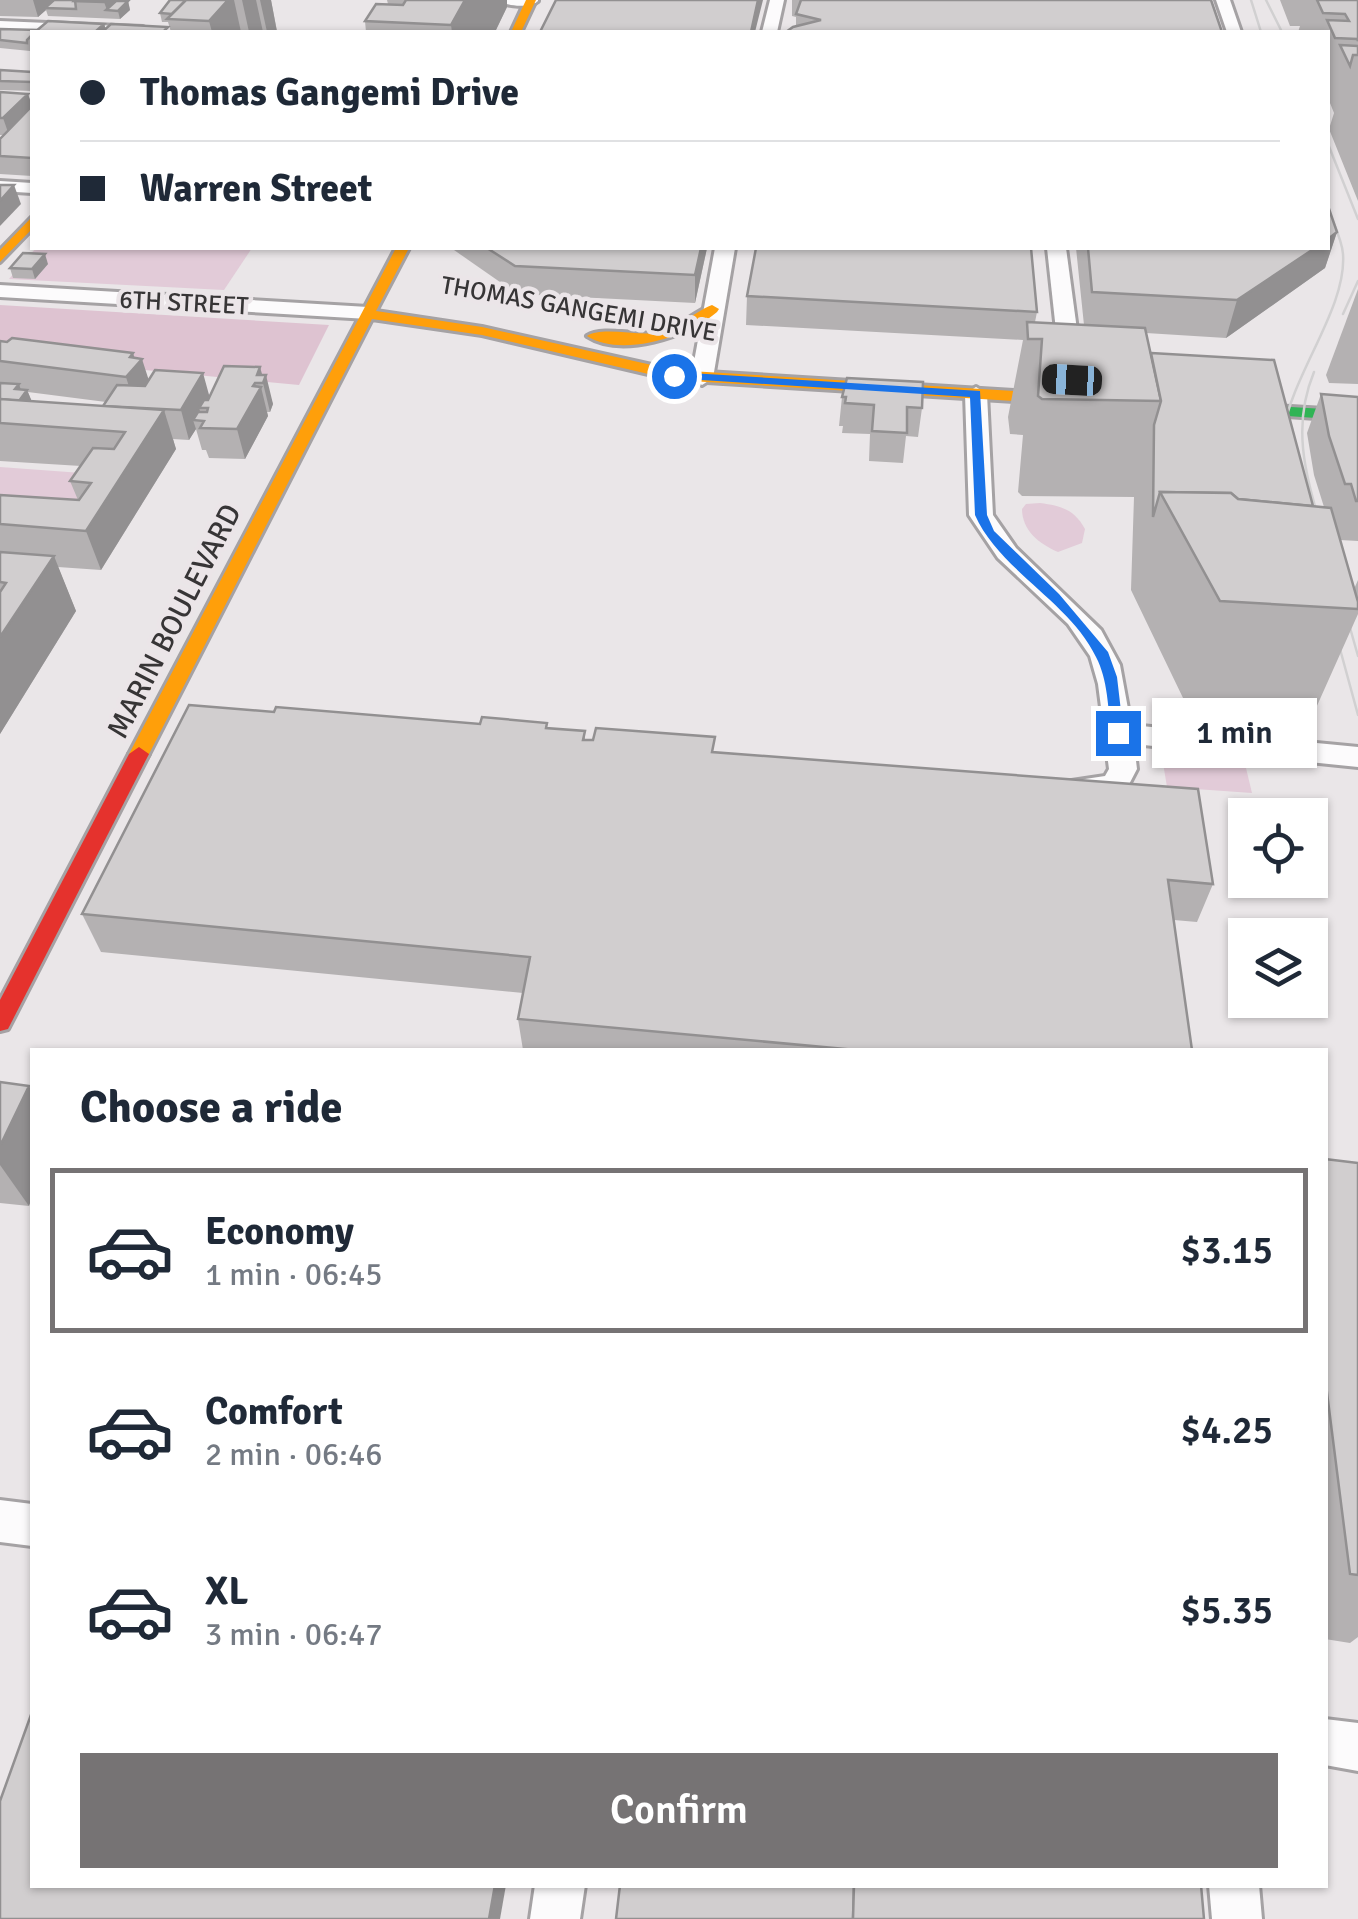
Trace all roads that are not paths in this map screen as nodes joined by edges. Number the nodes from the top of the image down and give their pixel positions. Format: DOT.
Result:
graph roads {
  1 [pos="506,0"];
  2 [pos="777,0"];
  3 [pos="1223,0"];
  4 [pos="531,1"];
  5 [pos="0,26"];
  6 [pos="95,30"];
  7 [pos="517,30"];
  8 [pos="770,30"];
  9 [pos="1233,30"];
  10 [pos="0,186"];
  11 [pos="30,188"];
  12 [pos="30,224"];
  13 [pos="725,250"];
  14 [pos="1056,250"];
  15 [pos="0,258"];
  16 [pos="400,265"];
  17 [pos="0,291"];
  18 [pos="454,302"];
  19 [pos="712,309"];
  20 [pos="368,313"];
  21 [pos="507,318"];
  22 [pos="594,336"];
  23 [pos="705,369"];
  24 [pos="1042,378"];
  25 [pos="1083,390"];
  26 [pos="976,394"];
  27 [pos="1358,396"];
  28 [pos="1358,416"];
  29 [pos="1118,733"];
  30 [pos="1358,757"];
  31 [pos="1048,788"];
  32 [pos="0,1022"];
  33 [pos="0,1521"];
  34 [pos="30,1525"];
  35 [pos="1328,1742"];
  36 [pos="1358,1746"];
  37 [pos="560,1888"];
  38 [pos="1234,1888"];
  39 [pos="555,1919"];
  40 [pos="1237,1919"];
  1 -- 4 [label="street"];
  2 -- 8 [label="street"];
  3 -- 9 [label="street"];
  4 -- 7 [label="street"];
  5 -- 6 [label="street"];
  10 -- 11 [label="street"];
  12 -- 15 [label="street"];
  13 -- 19 [label="street"];
  14 -- 25 [label="street"];
  16 -- 20 [label="street, MARIN BOULEVARD"];
  17 -- 20 [label="street, 6TH STREET"];
  18 -- 21 [label="street"];
  19 -- 22 [label="street"];
  19 -- 23 [label="street"];
  20 -- 21 [label="street, THOMAS GANGEMI DRIVE"];
  20 -- 23 [label="street, THOMAS GANGEMI DRIVE"];
  20 -- 32 [label="street, MARIN BOULEVARD"];
  21 -- 22 [label="street, THOMAS GANGEMI DRIVE"];
  22 -- 23 [label="street, THOMAS GANGEMI DRIVE"];
  23 -- 24 [label="street, THOMAS GANGEMI DRIVE"];
  23 -- 26 [label="street, THOMAS GANGEMI DRIVE"];
  24 -- 25 [label="street, THOMAS GANGEMI DRIVE"];
  24 -- 26 [label="street"];
  25 -- 26 [label="street, THOMAS GANGEMI DRIVE"];
  26 -- 29 [label="street"];
  27 -- 28 [label="street"];
  29 -- 30 [label="street"];
  29 -- 31 [label="street"];
  33 -- 34 [label="street"];
  35 -- 36 [label="street"];
  37 -- 39 [label="street"];
  38 -- 40 [label="street"];
}
